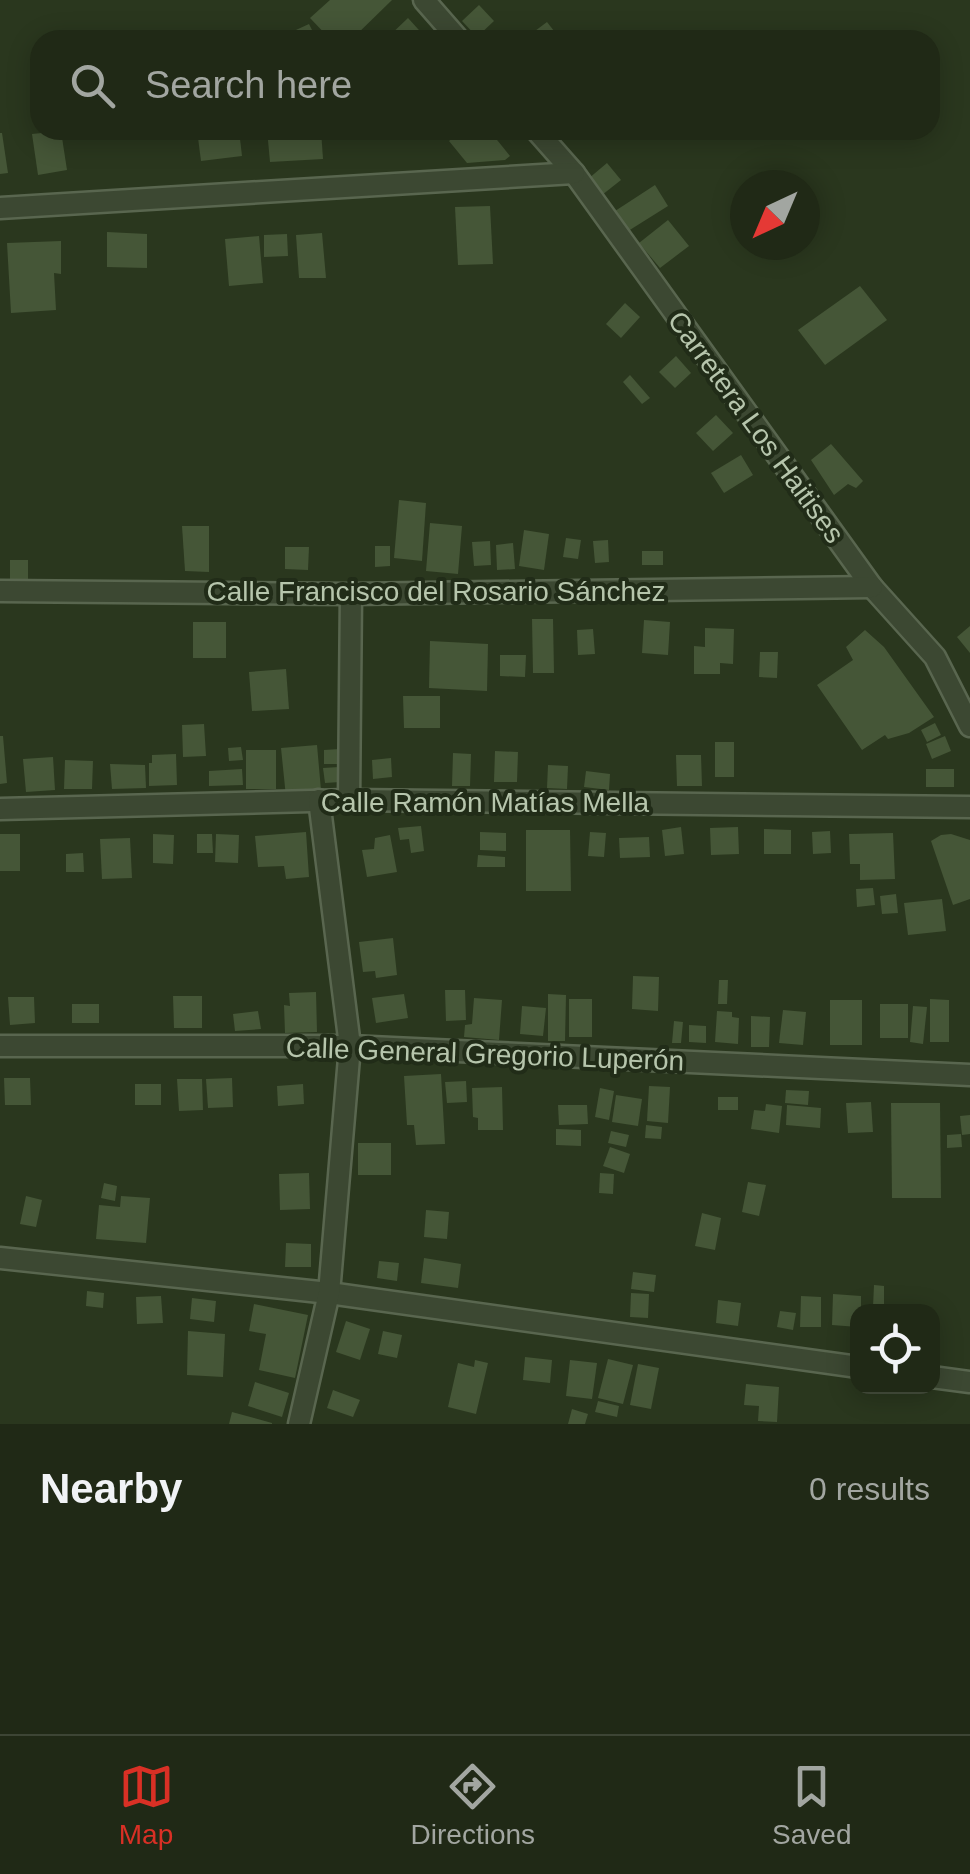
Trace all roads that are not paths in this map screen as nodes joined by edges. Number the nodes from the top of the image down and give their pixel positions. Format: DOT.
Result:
graph roads {
  1 [pos="424,0"];
  2 [pos="450,30"];
  3 [pos="545,140"];
  4 [pos="574,173"];
  5 [pos="0,208"];
  6 [pos="872,588"];
  7 [pos="0,592"];
  8 [pos="352,594"];
  9 [pos="970,726"];
  10 [pos="320,800"];
  11 [pos="349,800"];
  12 [pos="970,807"];
  13 [pos="0,809"];
  14 [pos="0,1046"];
  15 [pos="350,1046"];
  16 [pos="970,1075"];
  17 [pos="0,1258"];
  18 [pos="329,1293"];
  19 [pos="850,1366"];
  20 [pos="940,1378"];
  21 [pos="970,1382"];
  22 [pos="299,1424"];
  1 -- 2 [label="street"];
  3 -- 4 [label="street, Carretera Los Haitises"];
  4 -- 5 [label="street"];
  4 -- 6 [label="street, Carretera Los Haitises"];
  6 -- 8 [label="street, Calle Francisco del Rosario Sánchez"];
  6 -- 9 [label="street, Carretera Los Haitises"];
  7 -- 8 [label="street, Calle Francisco del Rosario Sánchez"];
  8 -- 11 [label="street"];
  10 -- 11 [label="street, Calle Ramón Matías Mella"];
  10 -- 13 [label="street, Calle Ramón Matías Mella"];
  10 -- 15 [label="street"];
  11 -- 12 [label="street, Calle Ramón Matías Mella"];
  14 -- 15 [label="street, Calle General Gregorio Luperón"];
  15 -- 16 [label="street, Calle General Gregorio Luperón"];
  15 -- 18 [label="street"];
  17 -- 18 [label="street"];
  18 -- 19 [label="street"];
  18 -- 22 [label="street"];
  20 -- 21 [label="street"];
}
